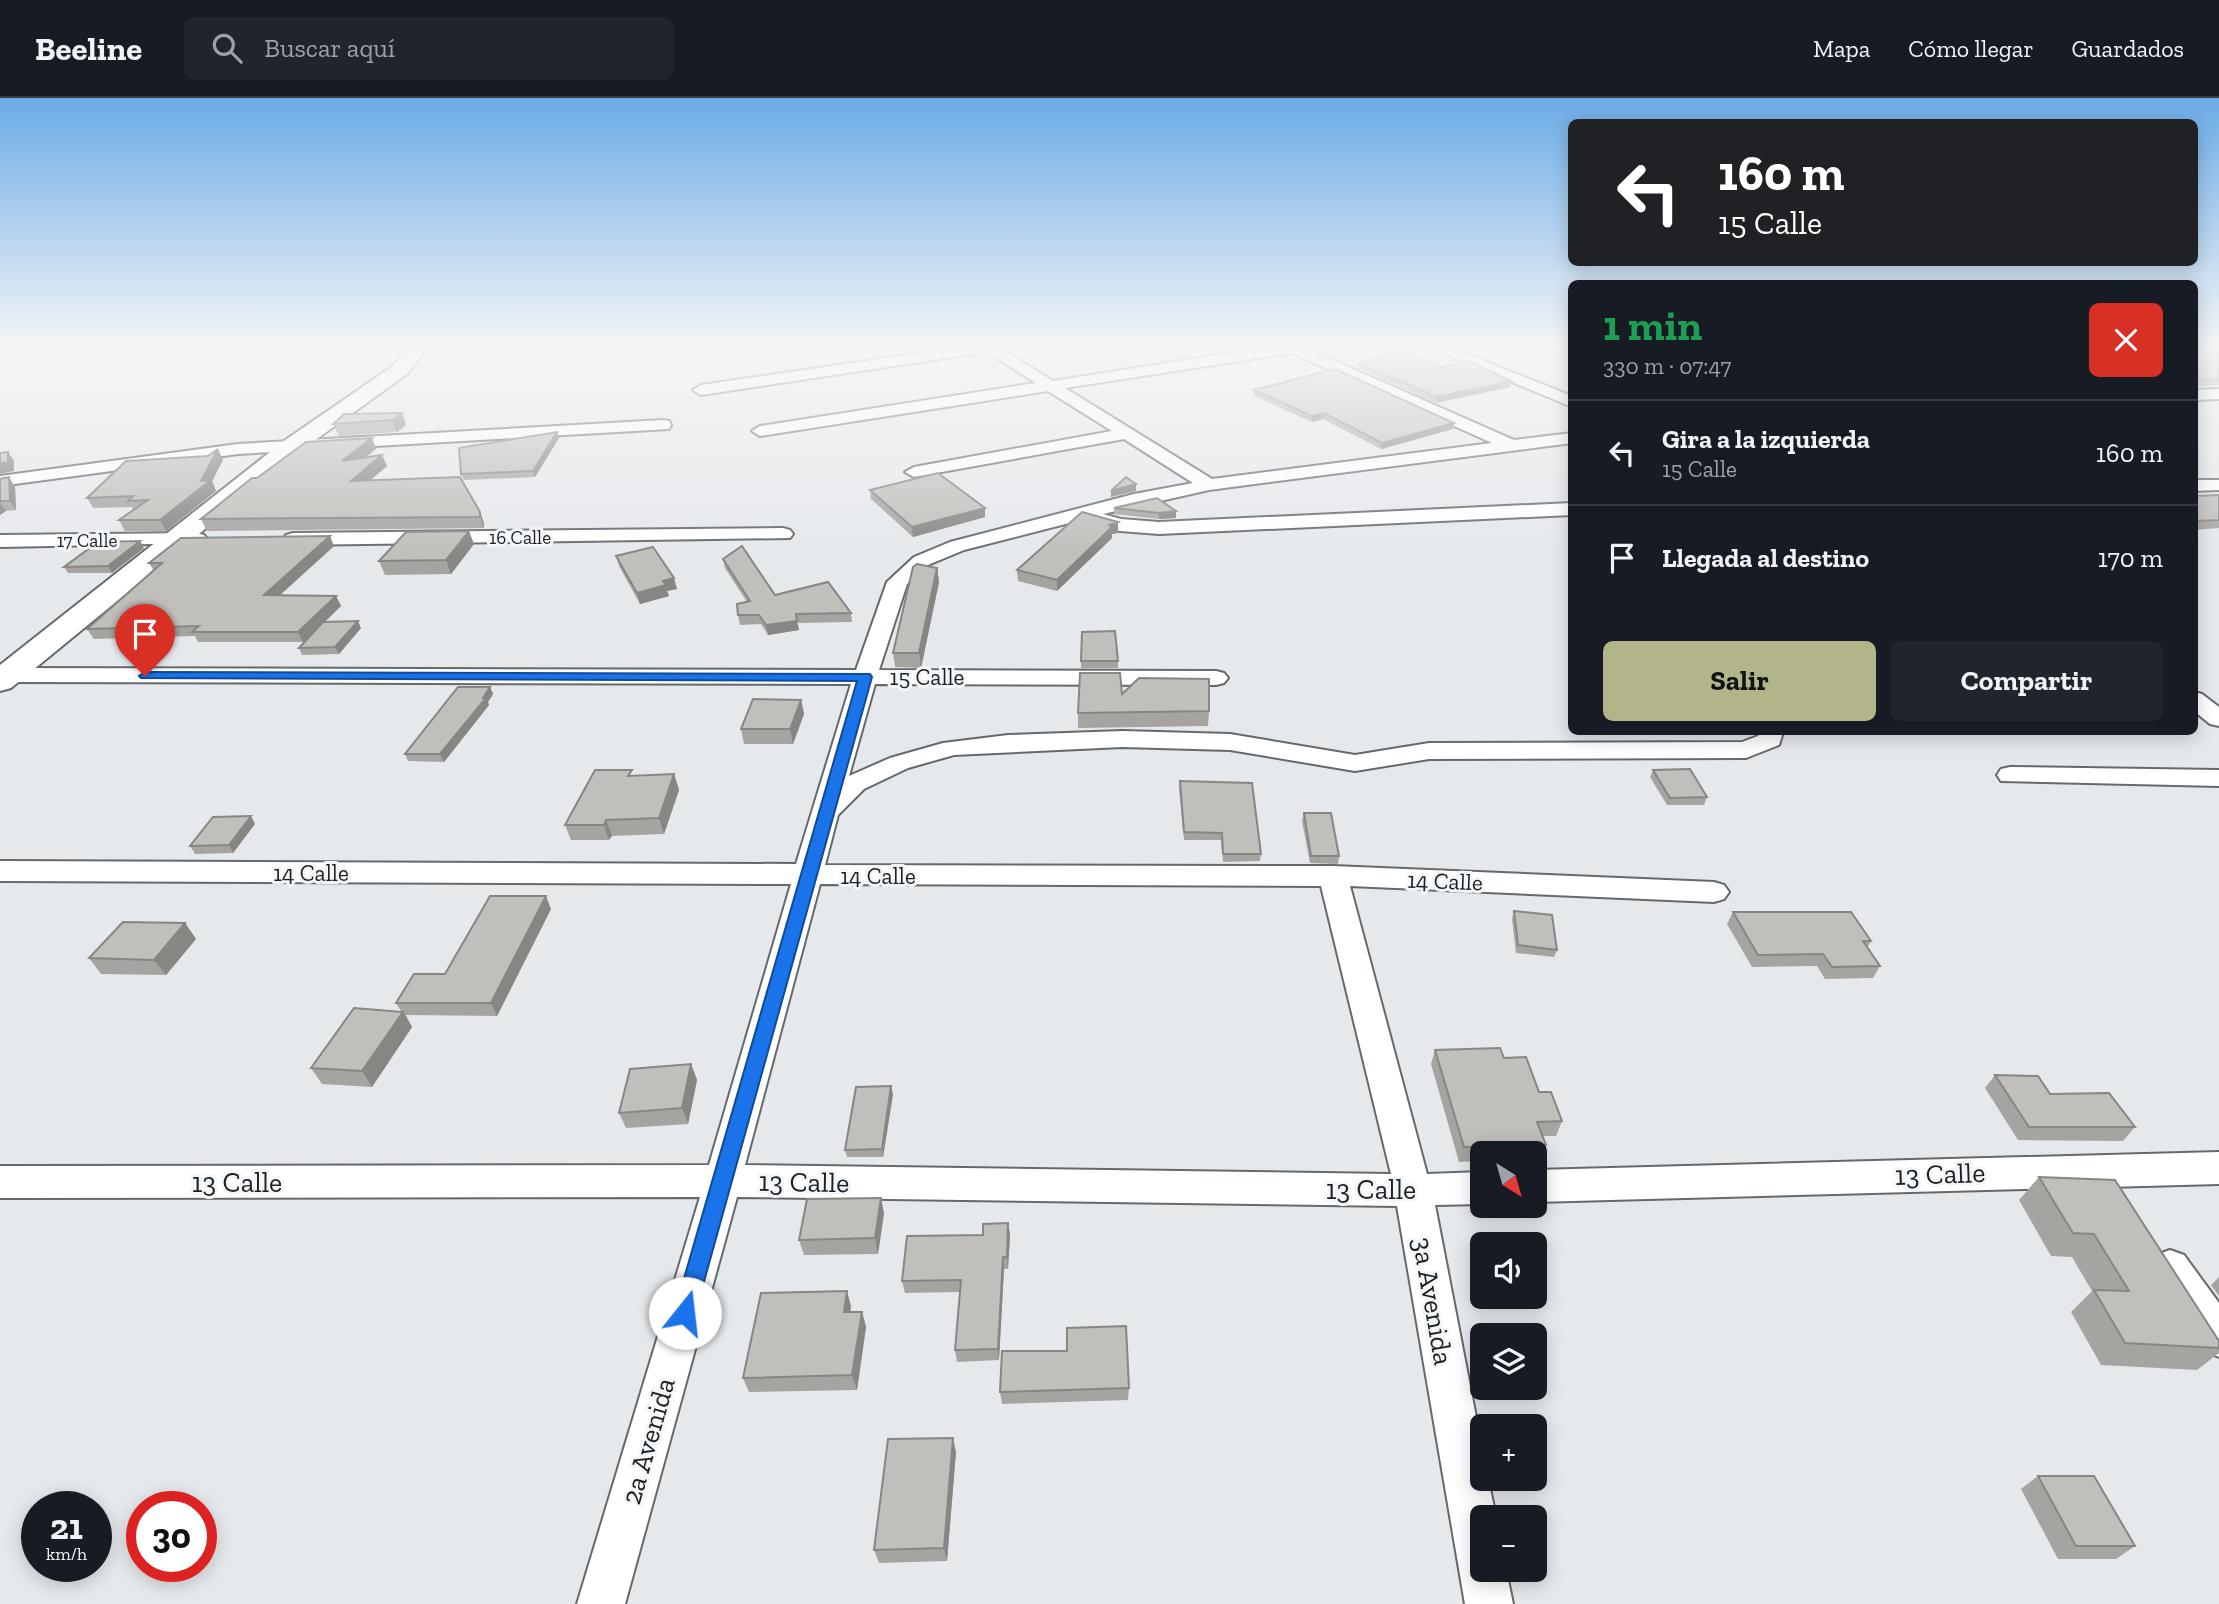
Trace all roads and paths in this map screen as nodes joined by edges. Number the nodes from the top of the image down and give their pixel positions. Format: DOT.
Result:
graph roads {
  1 [pos="336,415"];
  2 [pos="861,415"];
  3 [pos="1096,415"];
  4 [pos="1444,415"];
  5 [pos="663,425"];
  6 [pos="760,431"];
  7 [pos="1126,434"];
  8 [pos="1568,438"];
  9 [pos="1508,444"];
  10 [pos="292,446"];
  11 [pos="914,472"];
  12 [pos="0,481"];
  13 [pos="1209,485"];
  14 [pos="2219,485"];
  15 [pos="2198,486"];
  16 [pos="1568,509"];
  17 [pos="1081,513"];
  18 [pos="783,534"];
  19 [pos="215,539"];
  20 [pos="271,539"];
  21 [pos="174,540"];
  22 [pos="0,541"];
  23 [pos="2,677"];
  24 [pos="865,677"];
  25 [pos="1216,678"];
  26 [pos="2198,702"];
  27 [pos="2219,719"];
  28 [pos="1771,735"];
  29 [pos="2010,775"];
  30 [pos="2219,778"];
  31 [pos="825,812"];
  32 [pos="0,871"];
  33 [pos="807,876"];
  34 [pos="1333,876"];
  35 [pos="1714,892"];
  36 [pos="2219,1168"];
  37 [pos="2099,1169"];
  38 [pos="723,1181"];
  39 [pos="0,1182"];
  40 [pos="1547,1186"];
  41 [pos="1470,1188"];
  42 [pos="1413,1190"];
  43 [pos="2123,1203"];
  44 [pos="2147,1236"];
  45 [pos="2219,1337"];
  46 [pos="1471,1505"];
  47 [pos="1485,1582"];
  48 [pos="601,1604"];
  49 [pos="1489,1604"];
  1 -- 10 [label="main road"];
  2 -- 6 [label="street"];
  3 -- 7 [label="street"];
  4 -- 9 [label="street"];
  5 -- 10 [label="street"];
  7 -- 11 [label="street"];
  7 -- 13 [label="street"];
  8 -- 9 [label="street"];
  9 -- 13 [label="street"];
  10 -- 12 [label="street"];
  10 -- 21 [label="main road"];
  13 -- 17 [label="street"];
  14 -- 15 [label="street"];
  16 -- 17 [label="street"];
  17 -- 24 [label="street, 2a Avenida"];
  18 -- 20 [label="street, 16 Calle"];
  19 -- 21 [label="street"];
  21 -- 22 [label="street, 17 Calle"];
  21 -- 23 [label="main road"];
  23 -- 24 [label="street, 15 Calle"];
  24 -- 25 [label="street, 15 Calle"];
  24 -- 31 [label="street, 2a Avenida"];
  26 -- 27 [label="street"];
  28 -- 31 [label="street"];
  29 -- 30 [label="street"];
  31 -- 33 [label="street, 2a Avenida"];
  32 -- 33 [label="street, 14 Calle"];
  33 -- 34 [label="street, 14 Calle"];
  33 -- 38 [label="street, 2a Avenida"];
  34 -- 35 [label="street, 14 Calle"];
  34 -- 42 [label="street, 3a Avenida"];
  36 -- 37 [label="street, 13 Calle"];
  37 -- 40 [label="street, 13 Calle"];
  37 -- 43 [label="street"];
  38 -- 39 [label="street, 13 Calle"];
  38 -- 42 [label="street, 13 Calle"];
  38 -- 48 [label="street, 2a Avenida"];
  41 -- 42 [label="street, 13 Calle"];
  42 -- 46 [label="street, 3a Avenida"];
  44 -- 45 [label="street"];
  47 -- 49 [label="street, 3a Avenida"];
}
